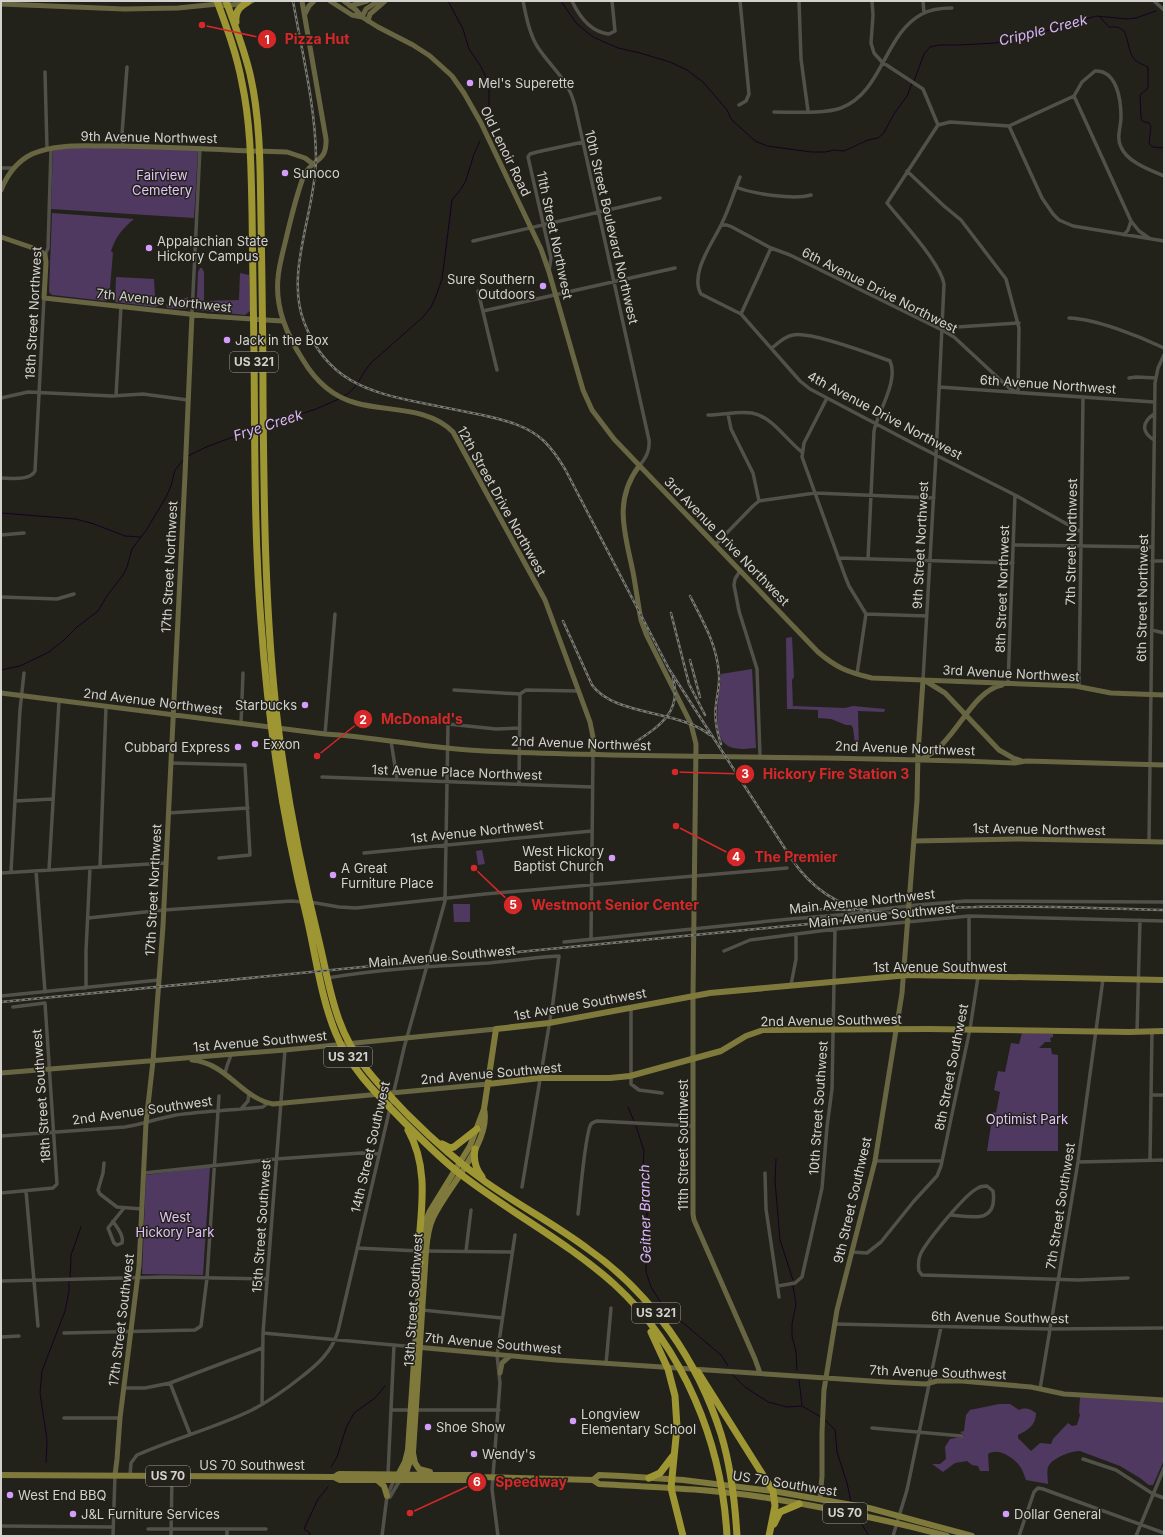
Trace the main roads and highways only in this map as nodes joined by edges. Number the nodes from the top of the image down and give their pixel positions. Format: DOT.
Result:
graph roads {
  1 [pos="250,1"];
  2 [pos="222,2"];
  3 [pos="239,34"];
  4 [pos="275,727"];
  5 [pos="306,902"];
  6 [pos="1164,980"];
  7 [pos="496,1029"];
  8 [pos="1164,1031"];
  9 [pos="488,1084"];
  10 [pos="484,1109"];
  11 [pos="402,1120"];
  12 [pos="476,1128"];
  13 [pos="429,1136"];
  14 [pos="475,1149"];
  15 [pos="462,1164"];
  16 [pos="458,1171"];
  17 [pos="487,1183"];
  18 [pos="422,1251"];
  19 [pos="420,1262"];
  20 [pos="602,1274"];
  21 [pos="420,1310"];
  22 [pos="676,1340"];
  23 [pos="413,1410"];
  24 [pos="413,1452"];
  25 [pos="673,1456"];
  26 [pos="457,1474"];
  27 [pos="1,1475"];
  28 [pos="334,1477"];
  29 [pos="399,1477"];
  30 [pos="479,1477"];
  31 [pos="649,1478"];
  32 [pos="672,1479"];
  33 [pos="378,1480"];
  34 [pos="592,1480"];
  35 [pos="671,1488"];
  36 [pos="773,1491"];
  37 [pos="387,1497"];
  38 [pos="775,1499"];
  39 [pos="799,1504"];
  40 [pos="683,1536"];
  41 [pos="727,1536"];
  42 [pos="737,1536"];
  43 [pos="771,1536"];
  44 [pos="946,1536"];
  45 [pos="972,1536"];
  1 -- 3 [label="highway"];
  2 -- 3 [label="highway, US 321"];
  2 -- 4 [label="highway, US 321"];
  3 -- 4 [label="highway, US 321"];
  4 -- 5 [label="highway, US 321"];
  5 -- 11 [label="highway, US 321"];
  5 -- 13 [label="highway, US 321"];
  6 -- 7 [label="main road, 1st Avenue Southwest"];
  7 -- 9 [label="main road, 13th Street Southwest"];
  8 -- 9 [label="main road, 2nd Avenue Southwest"];
  9 -- 10 [label="main road, 13th Street Southwest"];
  10 -- 12 [label="main road, 13th Street Southwest"];
  10 -- 14 [label="main road, 13th Street Southwest"];
  11 -- 16 [label="highway, US 321"];
  11 -- 18 [label="highway"];
  12 -- 13 [label="highway"];
  12 -- 15 [label="main road, 13th Street Southwest"];
  13 -- 15 [label="highway, US 321"];
  14 -- 15 [label="main road, 13th Street Southwest"];
  14 -- 17 [label="highway"];
  15 -- 16 [label="main road, 13th Street Southwest"];
  15 -- 17 [label="highway, US 321"];
  16 -- 18 [label="main road, 13th Street Southwest"];
  16 -- 19 [label="main road, 13th Street Southwest"];
  16 -- 20 [label="highway, US 321"];
  17 -- 22 [label="highway, US 321"];
  18 -- 19 [label="highway"];
  18 -- 21 [label="main road, 13th Street Southwest"];
  19 -- 21 [label="main road, 13th Street Southwest"];
  20 -- 25 [label="highway"];
  20 -- 41 [label="highway, US 321"];
  21 -- 23 [label="main road, 13th Street Southwest"];
  22 -- 36 [label="highway"];
  22 -- 42 [label="highway, US 321"];
  23 -- 24 [label="main road, 13th Street Southwest"];
  23 -- 29 [label="main road, 13th Street Southwest"];
  24 -- 26 [label="main road"];
  24 -- 29 [label="main road, 13th Street Southwest"];
  25 -- 31 [label="highway"];
  25 -- 32 [label="highway"];
  26 -- 29 [label="main road, US 70 Southwest / US 70"];
  26 -- 30 [label="main road, US 70 Southwest / US 70"];
  27 -- 28 [label="main road, US 70 Southwest / US 70"];
  28 -- 29 [label="main road, US 70 Southwest / US 70"];
  28 -- 33 [label="main road, US 70 Southwest / US 70"];
  29 -- 30 [label="main road, US 70 Southwest / US 70"];
  29 -- 33 [label="main road, US 70 Southwest / US 70"];
  30 -- 34 [label="main road, US 70 Southwest / US 70"];
  31 -- 32 [label="main road, US 70 Southwest / US 70"];
  31 -- 34 [label="main road, US 70 Southwest / US 70"];
  32 -- 35 [label="highway"];
  32 -- 36 [label="main road, US 70 Southwest / US 70"];
  33 -- 37 [label="main road"];
  34 -- 35 [label="main road, US 70 Southwest / US 70"];
  35 -- 38 [label="main road, US 70 Southwest / US 70"];
  35 -- 40 [label="highway"];
  36 -- 38 [label="highway"];
  36 -- 45 [label="main road, US 70 Southwest / US 70"];
  38 -- 39 [label="main road, US 70 Southwest / US 70"];
  38 -- 43 [label="highway"];
  39 -- 43 [label="highway"];
  39 -- 44 [label="main road, US 70 Southwest / US 70"];
}
